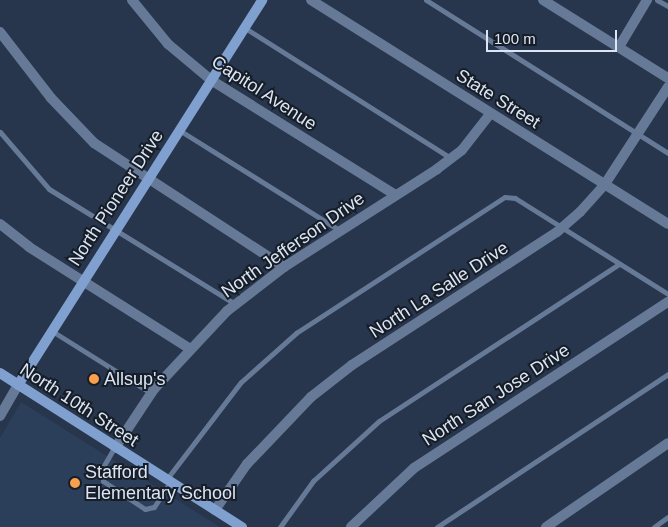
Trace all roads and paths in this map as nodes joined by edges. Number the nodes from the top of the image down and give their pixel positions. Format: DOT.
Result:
graph roads {
  1 [pos="132,0"];
  2 [pos="262,0"];
  3 [pos="311,0"];
  4 [pos="426,0"];
  5 [pos="543,0"];
  6 [pos="647,0"];
  7 [pos="658,0"];
  8 [pos="668,6"];
  9 [pos="244,28"];
  10 [pos="0,32"];
  11 [pos="619,47"];
  12 [pos="668,78"];
  13 [pos="211,80"];
  14 [pos="668,87"];
  15 [pos="490,114"];
  16 [pos="179,130"];
  17 [pos="0,132"];
  18 [pos="637,134"];
  19 [pos="668,153"];
  20 [pos="451,158"];
  21 [pos="147,181"];
  22 [pos="605,184"];
  23 [pos="394,194"];
  24 [pos="0,224"];
  25 [pos="668,224"];
  26 [pos="561,229"];
  27 [pos="115,230"];
  28 [pos="340,230"];
  29 [pos="619,264"];
  30 [pos="284,267"];
  31 [pos="82,280"];
  32 [pos="668,294"];
  33 [pos="668,302"];
  34 [pos="235,304"];
  35 [pos="52,331"];
  36 [pos="189,348"];
  37 [pos="0,373"];
  38 [pos="668,374"];
  39 [pos="18,385"];
  40 [pos="151,392"];
  41 [pos="0,416"];
  42 [pos="668,443"];
  43 [pos="115,448"];
  44 [pos="168,481"];
  45 [pos="215,510"];
  46 [pos="668,517"];
  47 [pos="242,527"];
  48 [pos="280,527"];
  49 [pos="351,527"];
  50 [pos="437,527"];
  51 [pos="546,527"];
  52 [pos="654,527"];
  1 -- 13 [label="street, Capitol Avenue"];
  2 -- 9 [label="street, North Pioneer Drive"];
  3 -- 15 [label="street, State Street"];
  4 -- 18 [label="lane"];
  5 -- 11 [label="street"];
  6 -- 11 [label="street"];
  7 -- 8 [label="lane"];
  9 -- 13 [label="street, North Pioneer Drive"];
  9 -- 20 [label="lane"];
  10 -- 21 [label="street"];
  11 -- 12 [label="street"];
  13 -- 16 [label="street, North Pioneer Drive"];
  13 -- 23 [label="street, Capitol Avenue"];
  14 -- 18 [label="street, North La Salle Drive"];
  15 -- 20 [label="street, North Jefferson Drive"];
  15 -- 22 [label="street, State Street"];
  16 -- 21 [label="street, North Pioneer Drive"];
  16 -- 28 [label="lane"];
  17 -- 27 [label="lane"];
  18 -- 19 [label="lane"];
  18 -- 22 [label="street, North La Salle Drive"];
  20 -- 23 [label="street, North Jefferson Drive"];
  21 -- 27 [label="street, North Pioneer Drive"];
  21 -- 30 [label="street"];
  22 -- 25 [label="street, State Street"];
  22 -- 26 [label="street, North La Salle Drive"];
  23 -- 28 [label="street, North Jefferson Drive"];
  24 -- 31 [label="street"];
  26 -- 29 [label="lane"];
  26 -- 44 [label="lane"];
  26 -- 45 [label="street, North La Salle Drive"];
  27 -- 31 [label="street, North Pioneer Drive"];
  27 -- 34 [label="lane"];
  28 -- 30 [label="street, North Jefferson Drive"];
  29 -- 32 [label="lane"];
  29 -- 48 [label="lane"];
  30 -- 34 [label="street, North Jefferson Drive"];
  31 -- 35 [label="street, North Pioneer Drive"];
  31 -- 36 [label="street"];
  33 -- 49 [label="street, North San Jose Drive"];
  34 -- 36 [label="street, North Jefferson Drive"];
  35 -- 39 [label="street, North Pioneer Drive"];
  35 -- 40 [label="lane"];
  36 -- 40 [label="street, North Jefferson Drive"];
  37 -- 39 [label="street, North 10th Street"];
  38 -- 50 [label="lane"];
  39 -- 41 [label="street, North Pioneer Drive"];
  39 -- 43 [label="street, North 10th Street"];
  40 -- 43 [label="street, North Jefferson Drive"];
  42 -- 51 [label="street"];
  43 -- 44 [label="street, North 10th Street"];
  43 -- 44 [label="lane"];
  44 -- 45 [label="street, North 10th Street"];
  45 -- 47 [label="street, North 10th Street"];
  46 -- 52 [label="lane"];
}
